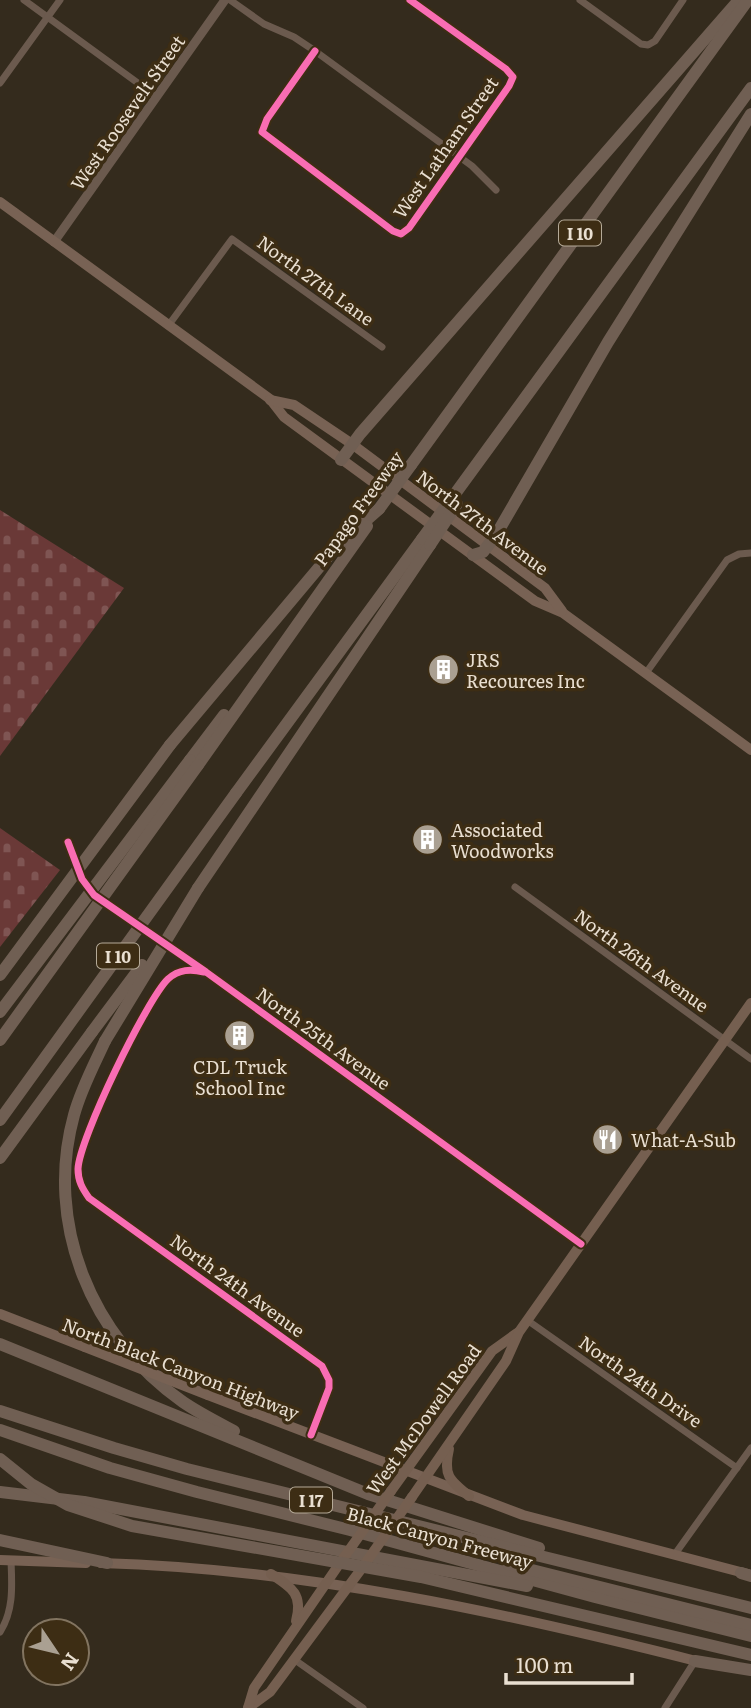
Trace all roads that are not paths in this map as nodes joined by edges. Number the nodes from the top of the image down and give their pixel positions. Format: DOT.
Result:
graph roads {
  1 [pos="24,0"];
  2 [pos="60,0"];
  3 [pos="228,0"];
  4 [pos="410,0"];
  5 [pos="580,0"];
  6 [pos="683,0"];
  7 [pos="739,0"];
  8 [pos="748,0"];
  9 [pos="47,17"];
  10 [pos="315,51"];
  11 [pos="0,83"];
  12 [pos="751,88"];
  13 [pos="157,97"];
  14 [pos="751,114"];
  15 [pos="459,157"];
  16 [pos="496,190"];
  17 [pos="0,202"];
  18 [pos="54,242"];
  19 [pos="168,326"];
  20 [pos="382,346"];
  21 [pos="270,399"];
  22 [pos="352,444"];
  23 [pos="341,460"];
  24 [pos="379,509"];
  25 [pos="426,542"];
  26 [pos="489,546"];
  27 [pos="751,553"];
  28 [pos="473,555"];
  29 [pos="563,612"];
  30 [pos="646,673"];
  31 [pos="751,750"];
  32 [pos="194,763"];
  33 [pos="68,842"];
  34 [pos="515,887"];
  35 [pos="198,888"];
  36 [pos="205,972"];
  37 [pos="0,975"];
  38 [pos="751,1003"];
  39 [pos="0,1012"];
  40 [pos="0,1040"];
  41 [pos="725,1040"];
  42 [pos="751,1059"];
  43 [pos="0,1120"];
  44 [pos="0,1158"];
  45 [pos="581,1244"];
  46 [pos="0,1314"];
  47 [pos="527,1320"];
  48 [pos="519,1332"];
  49 [pos="0,1344"];
  50 [pos="0,1411"];
  51 [pos="0,1430"];
  52 [pos="311,1435"];
  53 [pos="450,1443"];
  54 [pos="751,1448"];
  55 [pos="277,1456"];
  56 [pos="0,1459"];
  57 [pos="737,1468"];
  58 [pos="407,1471"];
  59 [pos="425,1478"];
  60 [pos="179,1487"];
  61 [pos="0,1492"];
  62 [pos="469,1496"];
  63 [pos="0,1540"];
  64 [pos="675,1554"];
  65 [pos="0,1560"];
  66 [pos="11,1561"];
  67 [pos="107,1563"];
  68 [pos="271,1574"];
  69 [pos="748,1574"];
  70 [pos="626,1576"];
  71 [pos="325,1583"];
  72 [pos="348,1587"];
  73 [pos="595,1597"];
  74 [pos="751,1608"];
  75 [pos="751,1625"];
  76 [pos="294,1629"];
  77 [pos="0,1632"];
  78 [pos="751,1636"];
  79 [pos="751,1655"];
  80 [pos="295,1660"];
  81 [pos="695,1661"];
  82 [pos="751,1673"];
  83 [pos="363,1708"];
  84 [pos="665,1708"];
  1 -- 9 [label="street"];
  2 -- 9 [label="street"];
  3 -- 10 [label="street"];
  3 -- 13 [label="street, West Roosevelt Street"];
  4 -- 15 [label="street, West Latham Street"];
  5 -- 6 [label="street"];
  7 -- 22 [label="highway"];
  8 -- 24 [label="highway, Papago Freeway / I 10, bridge"];
  9 -- 11 [label="street"];
  9 -- 13 [label="street"];
  10 -- 15 [label="street"];
  10 -- 15 [label="street, West Latham Street"];
  12 -- 25 [label="highway, I 10, bridge"];
  13 -- 18 [label="street, West Roosevelt Street"];
  14 -- 26 [label="highway"];
  15 -- 16 [label="street"];
  17 -- 18 [label="main road, North 27th Avenue"];
  18 -- 19 [label="main road, North 27th Avenue"];
  19 -- 20 [label="street, North 27th Lane"];
  19 -- 21 [label="main road, North 27th Avenue"];
  21 -- 22 [label="main road, North 27th Avenue"];
  21 -- 23 [label="main road, North 27th Avenue"];
  22 -- 23 [label="highway"];
  22 -- 26 [label="main road, North 27th Avenue"];
  23 -- 28 [label="main road, North 27th Avenue"];
  24 -- 32 [label="highway, Papago Freeway / I 10"];
  24 -- 37 [label="highway, bridge"];
  25 -- 35 [label="highway"];
  25 -- 43 [label="highway, I 10, bridge"];
  26 -- 28 [label="highway"];
  26 -- 29 [label="main road, North 27th Avenue"];
  27 -- 30 [label="street"];
  28 -- 29 [label="main road, North 27th Avenue"];
  29 -- 30 [label="main road, North 27th Avenue"];
  30 -- 31 [label="main road, North 27th Avenue"];
  32 -- 39 [label="highway, bridge"];
  32 -- 40 [label="highway, Papago Freeway / I 10, bridge"];
  33 -- 36 [label="street, North 25th Avenue"];
  34 -- 41 [label="street, North 26th Avenue"];
  35 -- 44 [label="highway, bridge"];
  35 -- 55 [label="highway, bridge"];
  36 -- 45 [label="street, North 25th Avenue"];
  36 -- 52 [label="street, North 24th Avenue"];
  38 -- 41 [label="main road, West McDowell Road"];
  41 -- 42 [label="street, North 26th Avenue"];
  41 -- 45 [label="main road, West McDowell Road"];
  45 -- 47 [label="main road, West McDowell Road"];
  46 -- 52 [label="main road, North Black Canyon Highway, bridge"];
  47 -- 48 [label="main road, West McDowell Road"];
  47 -- 57 [label="street, North 24th Drive"];
  48 -- 53 [label="main road, West McDowell Road"];
  48 -- 58 [label="main road, West McDowell Road"];
  49 -- 55 [label="highway"];
  50 -- 70 [label="highway, Black Canyon Freeway / I 17"];
  51 -- 60 [label="highway, Black Canyon Freeway / I 17"];
  52 -- 58 [label="main road, North Black Canyon Highway"];
  53 -- 59 [label="main road, West McDowell Road"];
  53 -- 62 [label="main road"];
  54 -- 57 [label="street"];
  55 -- 70 [label="highway"];
  56 -- 79 [label="highway, bridge"];
  57 -- 64 [label="street"];
  58 -- 59 [label="main road, North Black Canyon Highway"];
  58 -- 71 [label="main road, West McDowell Road, bridge"];
  59 -- 62 [label="main road, North Black Canyon Highway"];
  59 -- 72 [label="main road, West McDowell Road, bridge"];
  60 -- 73 [label="highway, Black Canyon Freeway / I 17"];
  60 -- 75 [label="highway"];
  61 -- 73 [label="highway"];
  62 -- 64 [label="main road, North Black Canyon Highway"];
  63 -- 67 [label="highway"];
  64 -- 69 [label="main road, North Black Canyon Highway"];
  65 -- 66 [label="main road"];
  66 -- 67 [label="main road"];
  66 -- 77 [label="street"];
  67 -- 68 [label="main road"];
  68 -- 71 [label="main road"];
  68 -- 76 [label="main road"];
  70 -- 74 [label="highway, Black Canyon Freeway / I 17"];
  71 -- 72 [label="main road"];
  71 -- 76 [label="main road, West McDowell Road"];
  72 -- 80 [label="main road, West McDowell Road"];
  72 -- 81 [label="main road"];
  73 -- 78 [label="highway, Black Canyon Freeway / I 17"];
  76 -- 80 [label="main road, West McDowell Road"];
  80 -- 83 [label="street"];
  81 -- 82 [label="highway"];
  81 -- 84 [label="street"];
}
